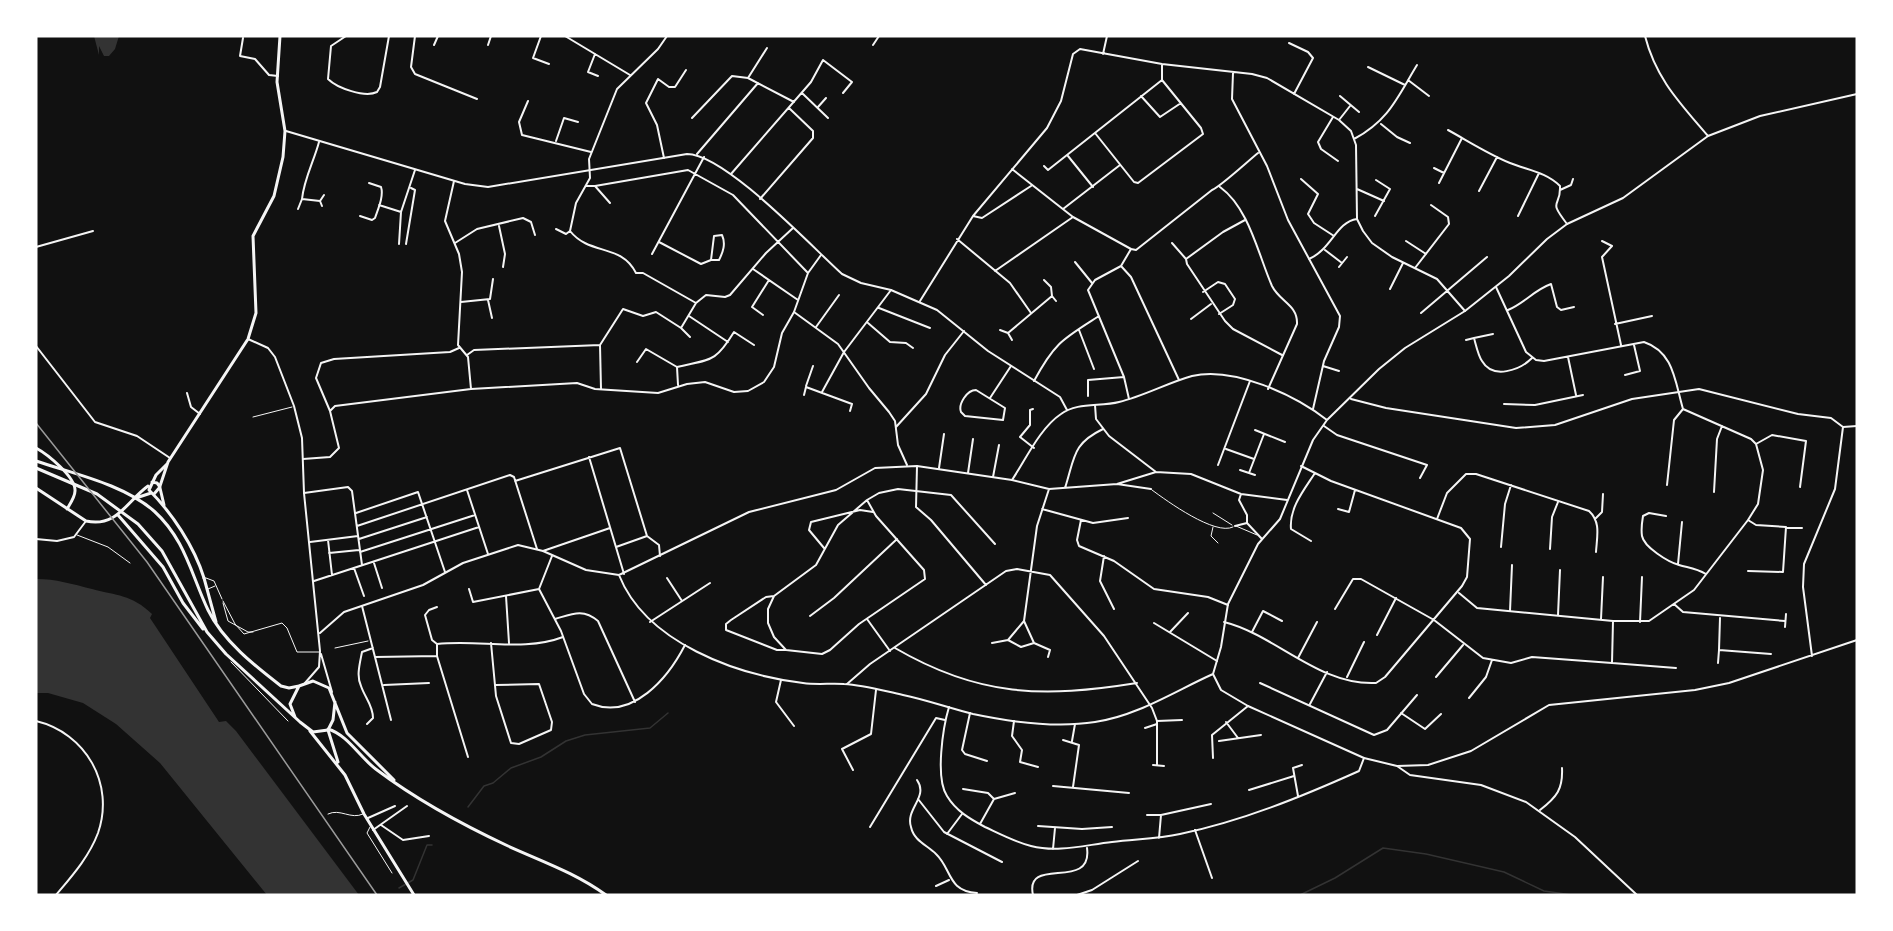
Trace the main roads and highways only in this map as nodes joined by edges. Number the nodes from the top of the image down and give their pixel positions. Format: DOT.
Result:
graph roads {
  1 [pos="280,36"];
  2 [pos="36,448"];
  3 [pos="169,460"];
  4 [pos="36,461"];
  5 [pos="36,468"];
  6 [pos="150,484"];
  7 [pos="160,487"];
  8 [pos="36,488"];
  9 [pos="152,493"];
  10 [pos="133,500"];
  11 [pos="164,507"];
  12 [pos="67,509"];
  13 [pos="118,515"];
  14 [pos="216,625"];
  15 [pos="207,632"];
  16 [pos="299,686"];
  17 [pos="335,702"];
  18 [pos="300,722"];
  19 [pos="309,729"];
  20 [pos="328,729"];
  21 [pos="340,766"];
  22 [pos="400,785"];
  23 [pos="414,895"];
  24 [pos="606,895"];
  1 -- 3 [label="main road"];
  2 -- 12 [label="main road"];
  3 -- 6 [label="main road"];
  3 -- 7 [label="main road"];
  4 -- 14 [label="main road"];
  5 -- 15 [label="main road"];
  6 -- 7 [label="main road"];
  6 -- 9 [label="main road"];
  6 -- 10 [label="main road"];
  7 -- 9 [label="main road"];
  7 -- 11 [label="main road"];
  8 -- 12 [label="main road"];
  9 -- 10 [label="main road"];
  9 -- 11 [label="main road"];
  10 -- 13 [label="main road"];
  11 -- 14 [label="main road"];
  12 -- 13 [label="main road"];
  13 -- 15 [label="main road"];
  14 -- 16 [label="main road"];
  15 -- 18 [label="main road"];
  16 -- 17 [label="main road"];
  16 -- 18 [label="main road"];
  17 -- 20 [label="main road"];
  17 -- 22 [label="main road"];
  18 -- 19 [label="main road"];
  19 -- 20 [label="main road"];
  19 -- 21 [label="main road"];
  20 -- 21 [label="main road"];
  20 -- 22 [label="main road"];
  21 -- 23 [label="main road"];
  22 -- 24 [label="main road"];
}
